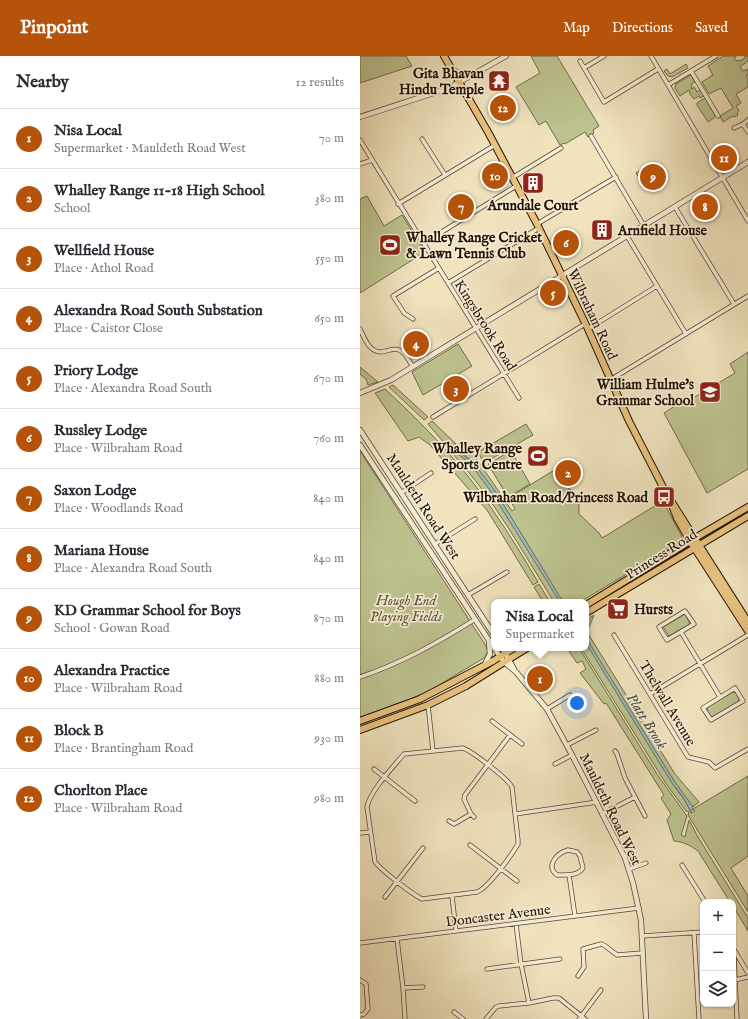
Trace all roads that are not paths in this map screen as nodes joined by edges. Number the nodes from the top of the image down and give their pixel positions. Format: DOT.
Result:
graph roads {
  1 [pos="444,56"];
  2 [pos="506,56"];
  3 [pos="604,56"];
  4 [pos="650,56"];
  5 [pos="716,56"];
  6 [pos="580,61"];
  7 [pos="451,68"];
  8 [pos="584,68"];
  9 [pos="658,69"];
  10 [pos="691,71"];
  11 [pos="472,75"];
  12 [pos="459,82"];
  13 [pos="668,85"];
  14 [pos="718,116"];
  15 [pos="360,117"];
  16 [pos="748,120"];
  17 [pos="743,124"];
  18 [pos="734,128"];
  19 [pos="748,132"];
  20 [pos="591,136"];
  21 [pos="422,139"];
  22 [pos="360,140"];
  23 [pos="495,145"];
  24 [pos="561,148"];
  25 [pos="372,160"];
  26 [pos="748,162"];
  27 [pos="360,164"];
  28 [pos="445,176"];
  29 [pos="616,177"];
  30 [pos="512,178"];
  31 [pos="722,178"];
  32 [pos="516,186"];
  33 [pos="398,204"];
  34 [pos="675,207"];
  35 [pos="748,221"];
  36 [pos="538,226"];
  37 [pos="644,226"];
  38 [pos="628,236"];
  39 [pos="424,243"];
  40 [pos="439,268"];
  41 [pos="562,276"];
  42 [pos="448,283"];
  43 [pos="657,286"];
  44 [pos="748,296"];
  45 [pos="734,304"];
  46 [pos="414,319"];
  47 [pos="586,326"];
  48 [pos="475,328"];
  49 [pos="360,329"];
  50 [pos="686,334"];
  51 [pos="413,367"];
  52 [pos="503,374"];
  53 [pos="610,380"];
  54 [pos="360,394"];
  55 [pos="518,398"];
  56 [pos="433,417"];
  57 [pos="360,430"];
  58 [pos="360,445"];
  59 [pos="431,473"];
  60 [pos="401,492"];
  61 [pos="748,507"];
  62 [pos="748,516"];
  63 [pos="475,519"];
  64 [pos="692,540"];
  65 [pos="435,544"];
  66 [pos="697,547"];
  67 [pos="507,572"];
  68 [pos="468,595"];
  69 [pos="462,599"];
  70 [pos="589,603"];
  71 [pos="589,611"];
  72 [pos="474,620"];
  73 [pos="748,622"];
  74 [pos="491,630"];
  75 [pos="748,631"];
  76 [pos="681,632"];
  77 [pos="614,634"];
  78 [pos="748,635"];
  79 [pos="488,639"];
  80 [pos="491,644"];
  81 [pos="518,651"];
  82 [pos="504,656"];
  83 [pos="485,664"];
  84 [pos="700,664"];
  85 [pos="360,677"];
  86 [pos="650,694"];
  87 [pos="570,695"];
  88 [pos="720,697"];
  89 [pos="428,705"];
  90 [pos="547,709"];
  91 [pos="360,721"];
  92 [pos="492,721"];
  93 [pos="360,730"];
  94 [pos="596,730"];
  95 [pos="510,735"];
  96 [pos="522,744"];
  97 [pos="567,745"];
  98 [pos="748,749"];
  99 [pos="433,751"];
  100 [pos="621,752"];
  101 [pos="572,755"];
  102 [pos="555,764"];
  103 [pos="487,765"];
  104 [pos="374,769"];
  105 [pos="384,778"];
  106 [pos="635,797"];
  107 [pos="415,801"];
  108 [pos="597,802"];
  109 [pos="515,814"];
  110 [pos="602,814"];
  111 [pos="645,816"];
  112 [pos="449,821"];
  113 [pos="370,832"];
  114 [pos="360,833"];
  115 [pos="470,845"];
  116 [pos="423,848"];
  117 [pos="646,863"];
  118 [pos="682,865"];
  119 [pos="501,868"];
  120 [pos="629,869"];
  121 [pos="569,875"];
  122 [pos="398,881"];
  123 [pos="517,881"];
  124 [pos="452,896"];
  125 [pos="385,897"];
  126 [pos="703,899"];
  127 [pos="639,908"];
  128 [pos="575,916"];
  129 [pos="516,924"];
  130 [pos="456,931"];
  131 [pos="700,932"];
  132 [pos="694,933"];
  133 [pos="642,936"];
  134 [pos="397,939"];
  135 [pos="360,944"];
  136 [pos="642,953"];
  137 [pos="736,954"];
  138 [pos="560,960"];
  139 [pos="521,964"];
  140 [pos="487,969"];
  141 [pos="748,972"];
  142 [pos="578,976"];
  143 [pos="748,977"];
  144 [pos="360,980"];
  145 [pos="736,980"];
  146 [pos="423,987"];
  147 [pos="403,988"];
  148 [pos="601,990"];
  149 [pos="736,1000"];
  150 [pos="529,1002"];
  151 [pos="454,1012"];
  152 [pos="360,1015"];
  153 [pos="581,1018"];
  154 [pos="405,1019"];
  155 [pos="463,1019"];
  156 [pos="486,1019"];
  157 [pos="646,1019"];
  158 [pos="699,1019"];
  159 [pos="737,1019"];
  1 -- 7 [label="highway, Wilbraham Road"];
  2 -- 11 [label="street"];
  3 -- 8 [label="street"];
  4 -- 9 [label="street"];
  5 -- 10 [label="street"];
  6 -- 8 [label="street"];
  7 -- 11 [label="street"];
  7 -- 12 [label="highway, Wilbraham Road"];
  8 -- 9 [label="street"];
  9 -- 13 [label="street"];
  10 -- 13 [label="street"];
  10 -- 14 [label="street"];
  11 -- 12 [label="street"];
  12 -- 15 [label="street"];
  12 -- 23 [label="highway, Wilbraham Road"];
  13 -- 31 [label="street"];
  16 -- 17 [label="street"];
  17 -- 18 [label="street"];
  17 -- 19 [label="street"];
  20 -- 29 [label="street"];
  21 -- 28 [label="street"];
  22 -- 25 [label="street, Kingsbrook Road"];
  23 -- 28 [label="street"];
  23 -- 30 [label="highway, Wilbraham Road"];
  24 -- 30 [label="street"];
  25 -- 27 [label="street"];
  25 -- 33 [label="street, Kingsbrook Road"];
  26 -- 31 [label="street"];
  28 -- 33 [label="street"];
  29 -- 36 [label="street"];
  29 -- 37 [label="street"];
  30 -- 32 [label="highway, Wilbraham Road"];
  31 -- 34 [label="street"];
  31 -- 35 [label="street"];
  32 -- 36 [label="highway, Wilbraham Road"];
  32 -- 39 [label="street"];
  33 -- 39 [label="street, Kingsbrook Road"];
  34 -- 37 [label="street"];
  34 -- 45 [label="street"];
  36 -- 41 [label="highway, Wilbraham Road"];
  36 -- 42 [label="street"];
  37 -- 38 [label="street"];
  38 -- 41 [label="street"];
  38 -- 43 [label="street"];
  39 -- 40 [label="street, Kingsbrook Road"];
  40 -- 42 [label="street, Kingsbrook Road"];
  40 -- 46 [label="street"];
  41 -- 47 [label="highway, Wilbraham Road"];
  41 -- 48 [label="street"];
  42 -- 48 [label="street, Kingsbrook Road"];
  43 -- 47 [label="street"];
  43 -- 50 [label="street"];
  44 -- 45 [label="street"];
  45 -- 50 [label="street"];
  47 -- 52 [label="street"];
  47 -- 53 [label="highway, Wilbraham Road"];
  48 -- 51 [label="street"];
  48 -- 52 [label="street, Kingsbrook Road"];
  49 -- 51 [label="street"];
  50 -- 53 [label="street"];
  51 -- 54 [label="street"];
  52 -- 55 [label="street, Kingsbrook Road"];
  52 -- 56 [label="street"];
  53 -- 64 [label="highway, Wilbraham Road"];
  57 -- 60 [label="street, Mauldeth Road West"];
  58 -- 69 [label="street, Mauldeth Road West"];
  59 -- 60 [label="street"];
  60 -- 65 [label="street, Mauldeth Road West"];
  61 -- 64 [label="highway, Princess Road"];
  62 -- 66 [label="highway, Princess Road"];
  63 -- 65 [label="street"];
  64 -- 66 [label="highway, Wilbraham Road"];
  64 -- 70 [label="highway, Princess Road"];
  65 -- 68 [label="street, Mauldeth Road West"];
  66 -- 71 [label="highway, Princess Road"];
  66 -- 73 [label="highway, Wilbraham Road"];
  66 -- 75 [label="highway, Wilbraham Road"];
  67 -- 68 [label="street"];
  68 -- 69 [label="street"];
  68 -- 74 [label="street, Mauldeth Road West"];
  69 -- 79 [label="street, Mauldeth Road West"];
  72 -- 85 [label="street"];
  76 -- 76 [label="street"];
  76 -- 84 [label="street"];
  77 -- 86 [label="street, Thelwall Avenue"];
  78 -- 84 [label="street"];
  79 -- 80 [label="street, Mauldeth Road West"];
  79 -- 83 [label="street"];
  81 -- 82 [label="highway"];
  82 -- 83 [label="highway"];
  82 -- 89 [label="highway"];
  82 -- 90 [label="street, Mauldeth Road West"];
  83 -- 91 [label="highway"];
  84 -- 86 [label="street"];
  84 -- 88 [label="street"];
  86 -- 98 [label="street, Thelwall Avenue"];
  87 -- 90 [label="street"];
  88 -- 88 [label="street"];
  89 -- 93 [label="highway"];
  89 -- 99 [label="street"];
  90 -- 97 [label="street, Mauldeth Road West"];
  92 -- 95 [label="street"];
  94 -- 97 [label="street"];
  95 -- 96 [label="street"];
  95 -- 103 [label="street"];
  97 -- 101 [label="street, Mauldeth Road West"];
  99 -- 103 [label="street"];
  99 -- 105 [label="street"];
  100 -- 106 [label="street"];
  101 -- 102 [label="street"];
  101 -- 108 [label="street, Mauldeth Road West"];
  103 -- 109 [label="street"];
  103 -- 112 [label="street"];
  104 -- 105 [label="street"];
  105 -- 107 [label="street"];
  105 -- 113 [label="street"];
  106 -- 110 [label="street"];
  106 -- 111 [label="street"];
  108 -- 109 [label="street"];
  108 -- 110 [label="street, Mauldeth Road West"];
  109 -- 119 [label="street"];
  110 -- 120 [label="street, Mauldeth Road West"];
  113 -- 114 [label="street"];
  113 -- 122 [label="street"];
  115 -- 119 [label="street"];
  116 -- 122 [label="street"];
  117 -- 120 [label="street"];
  118 -- 126 [label="street"];
  119 -- 123 [label="street"];
  119 -- 124 [label="street"];
  120 -- 127 [label="street, Mauldeth Road West"];
  121 -- 121 [label="street"];
  121 -- 128 [label="street"];
  122 -- 124 [label="street"];
  122 -- 125 [label="street"];
  124 -- 130 [label="street"];
  127 -- 128 [label="street, Doncaster Avenue"];
  127 -- 133 [label="street, Mauldeth Road West"];
  128 -- 129 [label="street, Doncaster Avenue"];
  129 -- 130 [label="street, Doncaster Avenue"];
  129 -- 139 [label="street"];
  130 -- 134 [label="street, Doncaster Avenue"];
  131 -- 132 [label="street"];
  132 -- 133 [label="street"];
  132 -- 158 [label="street"];
  133 -- 136 [label="street, Mauldeth Road West"];
  134 -- 135 [label="street, Doncaster Avenue"];
  134 -- 147 [label="street"];
  136 -- 142 [label="street"];
  136 -- 157 [label="street, Mauldeth Road West"];
  137 -- 141 [label="street"];
  138 -- 139 [label="street"];
  139 -- 140 [label="street"];
  139 -- 150 [label="street"];
  143 -- 145 [label="street"];
  144 -- 152 [label="street"];
  146 -- 147 [label="street"];
  147 -- 154 [label="street"];
  148 -- 153 [label="street"];
  149 -- 159 [label="street"];
  150 -- 153 [label="street"];
  150 -- 156 [label="street"];
  151 -- 155 [label="street"];
}
